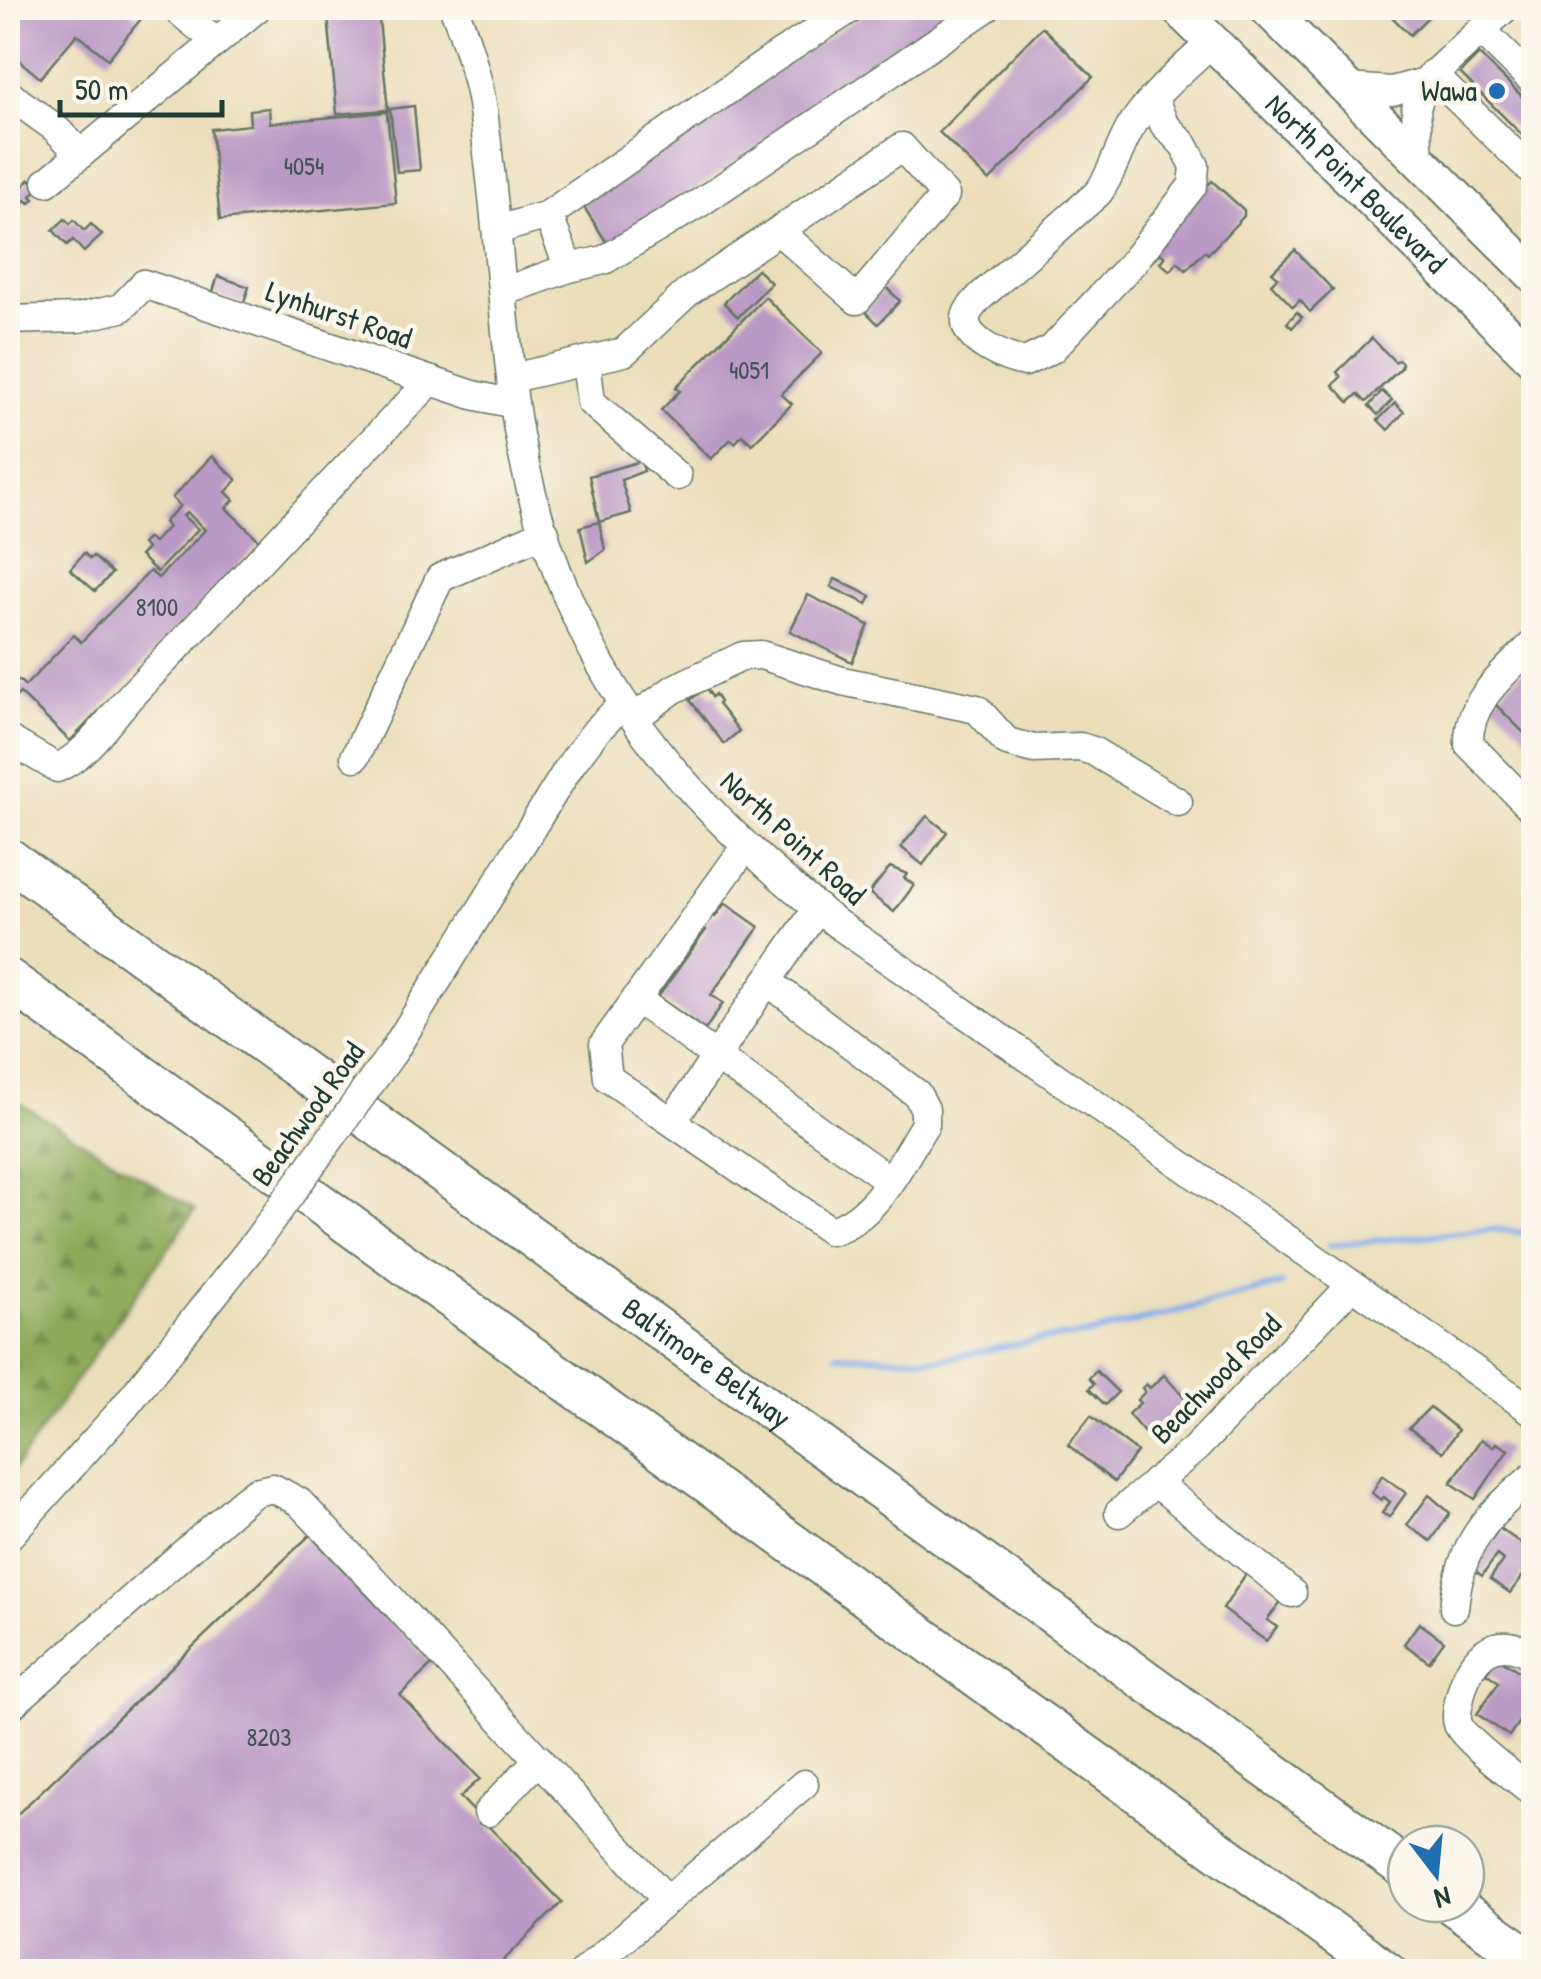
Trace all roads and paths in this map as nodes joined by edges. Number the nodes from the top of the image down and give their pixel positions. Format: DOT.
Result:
graph roads {
  1 [pos="175,8"];
  2 [pos="256,8"];
  3 [pos="454,8"];
  4 [pos="852,8"];
  5 [pos="986,8"];
  6 [pos="1178,8"];
  7 [pos="1268,8"];
  8 [pos="1505,8"];
  9 [pos="1481,30"];
  10 [pos="216,41"];
  11 [pos="1212,42"];
  12 [pos="1429,78"];
  13 [pos="1534,82"];
  14 [pos="1347,88"];
  15 [pos="8,94"];
  16 [pos="1154,99"];
  17 [pos="81,154"];
  18 [pos="1419,160"];
  19 [pos="1534,173"];
  20 [pos="48,182"];
  21 [pos="548,216"];
  22 [pos="497,230"];
  23 [pos="779,231"];
  24 [pos="569,268"];
  25 [pos="1534,276"];
  26 [pos="503,292"];
  27 [pos="8,320"];
  28 [pos="1527,341"];
  29 [pos="586,360"];
  30 [pos="431,381"];
  31 [pos="513,391"];
  32 [pos="677,476"];
  33 [pos="546,532"];
  34 [pos="1534,643"];
  35 [pos="629,710"];
  36 [pos="8,739"];
  37 [pos="355,756"];
  38 [pos="1178,802"];
  39 [pos="1534,811"];
  40 [pos="746,846"];
  41 [pos="8,858"];
  42 [pos="818,908"];
  43 [pos="8,979"];
  44 [pos="767,982"];
  45 [pos="636,999"];
  46 [pos="716,1058"];
  47 [pos="672,1122"];
  48 [pos="889,1180"];
  49 [pos="1352,1285"];
  50 [pos="1534,1412"];
  51 [pos="1534,1476"];
  52 [pos="1155,1482"];
  53 [pos="1119,1513"];
  54 [pos="8,1538"];
  55 [pos="1292,1593"];
  56 [pos="1454,1608"];
  57 [pos="1534,1657"];
  58 [pos="8,1708"];
  59 [pos="539,1759"];
  60 [pos="804,1784"];
  61 [pos="1534,1793"];
  62 [pos="1326,1809"];
  63 [pos="488,1812"];
  64 [pos="1386,1846"];
  65 [pos="1386,1854"];
  66 [pos="666,1899"];
  67 [pos="1486,1910"];
  68 [pos="1480,1924"];
  69 [pos="1534,1940"];
  70 [pos="1534,1962"];
  71 [pos="583,1972"];
  72 [pos="1387,1972"];
  1 -- 10 [label="street"];
  2 -- 10 [label="street"];
  3 -- 22 [label="street, North Point Road"];
  4 -- 21 [label="street"];
  5 -- 24 [label="street"];
  6 -- 11 [label="main road, North Point Boulevard"];
  7 -- 14 [label="main road, North Point Boulevard"];
  8 -- 9 [label="street"];
  9 -- 12 [label="street"];
  9 -- 13 [label="street"];
  10 -- 17 [label="street"];
  11 -- 16 [label="street"];
  11 -- 28 [label="main road, North Point Boulevard"];
  12 -- 14 [label="street"];
  12 -- 18 [label="street"];
  12 -- 19 [label="street"];
  14 -- 18 [label="main road, North Point Boulevard"];
  15 -- 17 [label="street"];
  16 -- 16 [label="street"];
  17 -- 20 [label="street"];
  18 -- 25 [label="main road, North Point Boulevard"];
  21 -- 22 [label="street"];
  21 -- 24 [label="street"];
  22 -- 26 [label="street, North Point Road"];
  23 -- 23 [label="street"];
  23 -- 29 [label="street"];
  24 -- 26 [label="street"];
  26 -- 31 [label="street, North Point Road"];
  27 -- 30 [label="street, Lynhurst Road"];
  29 -- 31 [label="street"];
  29 -- 32 [label="street"];
  30 -- 31 [label="street, Lynhurst Road"];
  30 -- 36 [label="street"];
  31 -- 33 [label="street, North Point Road"];
  33 -- 35 [label="street, North Point Road"];
  33 -- 37 [label="street"];
  34 -- 39 [label="street"];
  35 -- 38 [label="street, Beachwood Road"];
  35 -- 40 [label="street, North Point Road"];
  35 -- 54 [label="street, Beachwood Road, bridge"];
  40 -- 42 [label="street, North Point Road"];
  40 -- 45 [label="street"];
  41 -- 62 [label="highway, Baltimore Beltway"];
  42 -- 44 [label="street"];
  42 -- 49 [label="street, North Point Road"];
  43 -- 72 [label="highway"];
  44 -- 46 [label="street"];
  44 -- 48 [label="street"];
  45 -- 46 [label="street"];
  45 -- 47 [label="street"];
  46 -- 47 [label="street"];
  46 -- 48 [label="street"];
  47 -- 48 [label="street"];
  49 -- 50 [label="street, North Point Road"];
  49 -- 52 [label="street, Beachwood Road"];
  51 -- 56 [label="street"];
  52 -- 53 [label="street, Beachwood Road"];
  52 -- 55 [label="street"];
  57 -- 61 [label="street"];
  58 -- 59 [label="street"];
  59 -- 63 [label="street"];
  59 -- 66 [label="street"];
  60 -- 66 [label="street"];
  62 -- 64 [label="highway"];
  62 -- 65 [label="highway, Baltimore Beltway"];
  66 -- 71 [label="street"];
  67 -- 69 [label="highway"];
  68 -- 70 [label="highway"];
}
